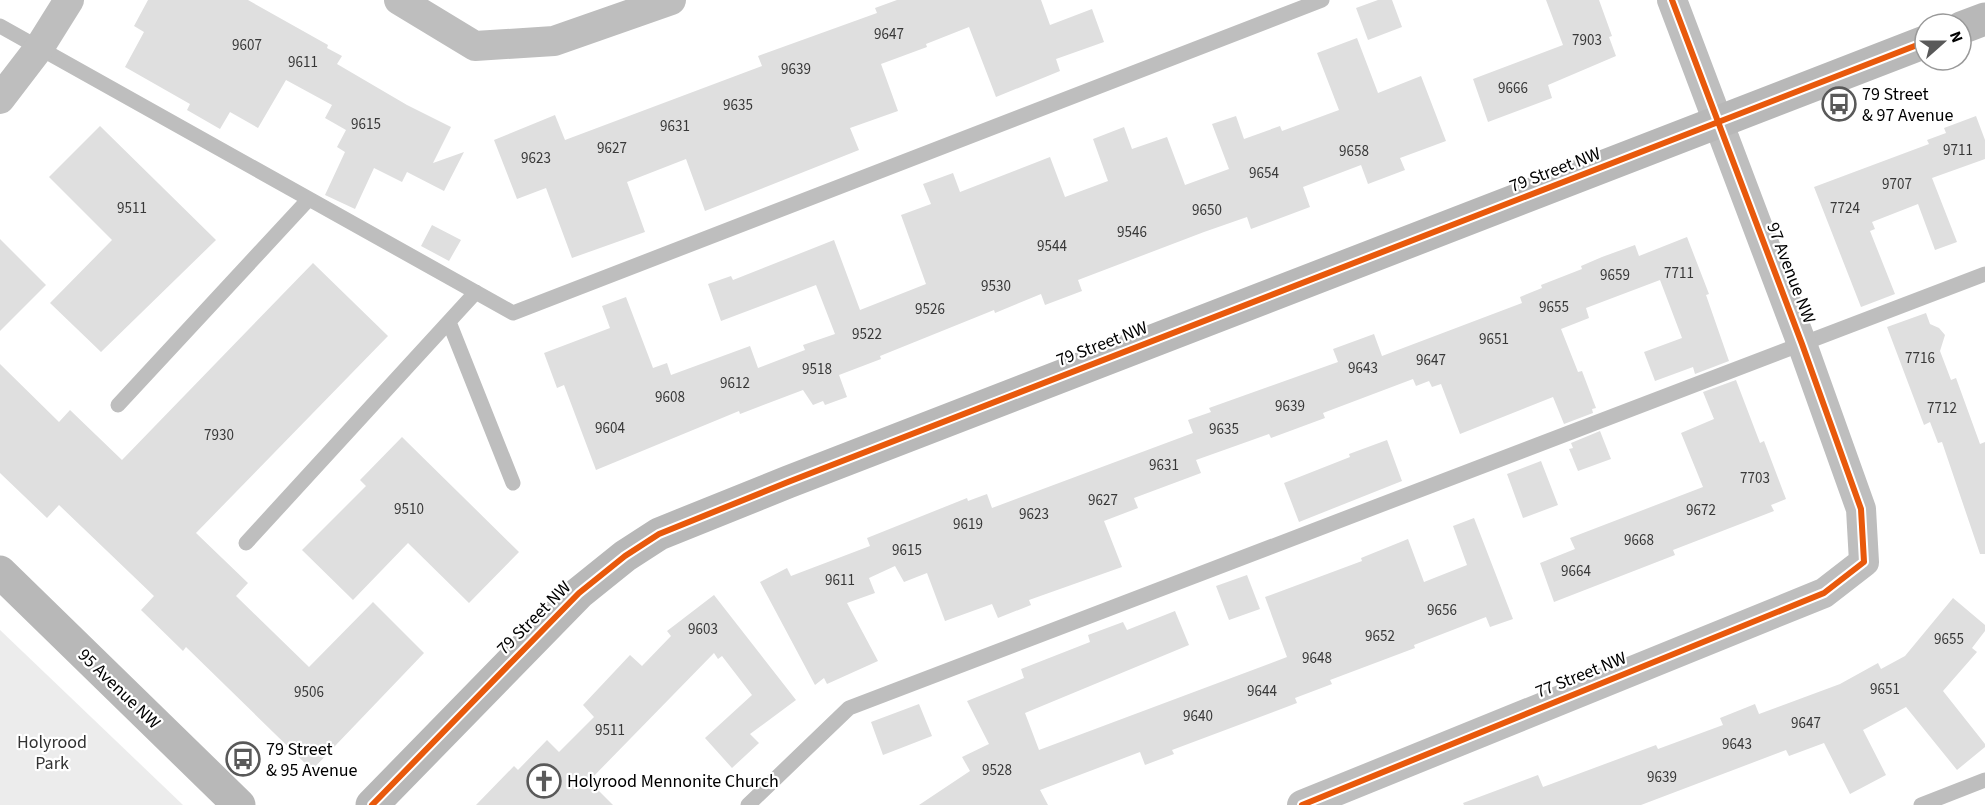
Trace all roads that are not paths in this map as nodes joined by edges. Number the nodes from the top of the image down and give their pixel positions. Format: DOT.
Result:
graph roads {
  1 [pos="69,0"];
  2 [pos="399,0"];
  3 [pos="671,0"];
  4 [pos="1322,0"];
  5 [pos="1672,0"];
  6 [pos="0,26"];
  7 [pos="1913,47"];
  8 [pos="39,48"];
  9 [pos="0,99"];
  10 [pos="1718,123"];
  11 [pos="308,200"];
  12 [pos="1985,274"];
  13 [pos="476,292"];
  14 [pos="449,322"];
  15 [pos="1802,344"];
  16 [pos="118,405"];
  17 [pos="513,483"];
  18 [pos="246,543"];
  19 [pos="1864,562"];
  20 [pos="0,572"];
  21 [pos="1985,780"];
  22 [pos="239,805"];
  23 [pos="372,805"];
  24 [pos="748,805"];
  25 [pos="1302,805"];
  26 [pos="1921,805"];
  1 -- 8 [label="street"];
  2 -- 3 [label="street"];
  4 -- 13 [label="lane"];
  5 -- 10 [label="street, 97 Avenue NW"];
  6 -- 8 [label="lane"];
  7 -- 10 [label="street, 79 Street NW"];
  8 -- 9 [label="street"];
  8 -- 11 [label="lane"];
  10 -- 15 [label="street, 97 Avenue NW"];
  10 -- 23 [label="street, 79 Street NW"];
  11 -- 13 [label="lane"];
  11 -- 16 [label="lane"];
  12 -- 15 [label="lane"];
  13 -- 14 [label="lane"];
  14 -- 17 [label="lane"];
  14 -- 18 [label="lane"];
  15 -- 19 [label="street, 97 Avenue NW"];
  15 -- 24 [label="lane"];
  19 -- 25 [label="street, 77 Street NW"];
  20 -- 22 [label="street, 95 Avenue NW"];
  21 -- 26 [label="lane"];
}
